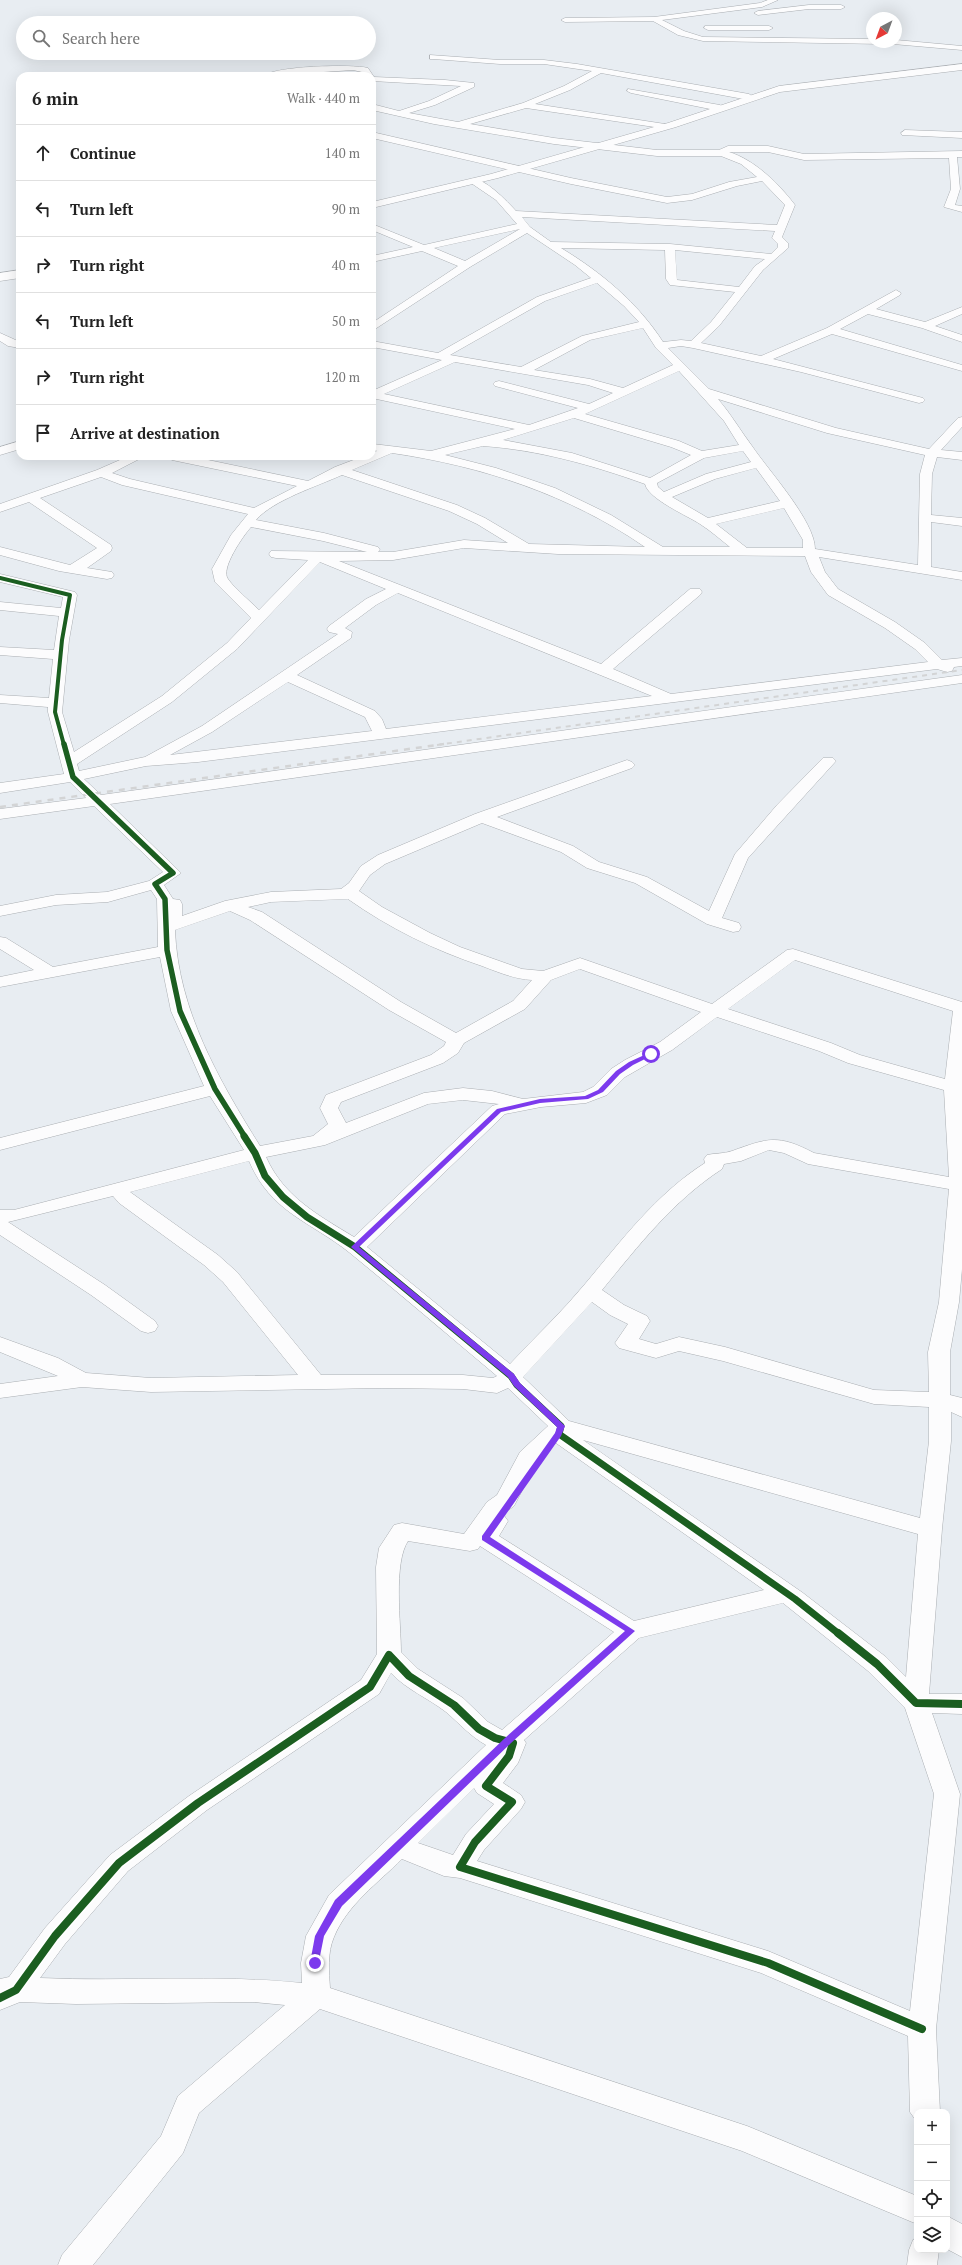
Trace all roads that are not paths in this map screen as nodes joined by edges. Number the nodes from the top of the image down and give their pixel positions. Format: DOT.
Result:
graph roads {
  1 [pos="774,0"];
  2 [pos="841,7"];
  3 [pos="654,19"];
  4 [pos="565,20"];
  5 [pos="672,28"];
  6 [pos="776,28"];
  7 [pos="800,31"];
  8 [pos="791,42"];
  9 [pos="866,42"];
  10 [pos="902,43"];
  11 [pos="962,48"];
  12 [pos="433,56"];
  13 [pos="962,67"];
  14 [pos="600,70"];
  15 [pos="277,72"];
  16 [pos="367,72"];
  17 [pos="376,79"];
  18 [pos="631,92"];
  19 [pos="749,97"];
  20 [pos="526,105"];
  21 [pos="376,108"];
  22 [pos="720,108"];
  23 [pos="398,114"];
  24 [pos="457,125"];
  25 [pos="665,126"];
  26 [pos="905,133"];
  27 [pos="962,135"];
  28 [pos="376,136"];
  29 [pos="598,146"];
  30 [pos="721,153"];
  31 [pos="962,154"];
  32 [pos="951,155"];
  33 [pos="518,169"];
  34 [pos="764,178"];
  35 [pos="474,181"];
  36 [pos="376,204"];
  37 [pos="962,209"];
  38 [pos="514,214"];
  39 [pos="526,227"];
  40 [pos="779,228"];
  41 [pos="376,229"];
  42 [pos="549,246"];
  43 [pos="422,247"];
  44 [pos="670,247"];
  45 [pos="376,257"];
  46 [pos="774,257"];
  47 [pos="466,265"];
  48 [pos="16,275"];
  49 [pos="0,278"];
  50 [pos="598,279"];
  51 [pos="743,290"];
  52 [pos="896,293"];
  53 [pos="868,310"];
  54 [pos="962,310"];
  55 [pos="378,312"];
  56 [pos="390,315"];
  57 [pos="646,324"];
  58 [pos="376,325"];
  59 [pos="926,326"];
  60 [pos="831,330"];
  61 [pos="0,336"];
  62 [pos="962,339"];
  63 [pos="16,344"];
  64 [pos="376,345"];
  65 [pos="693,345"];
  66 [pos="660,346"];
  67 [pos="442,355"];
  68 [pos="455,358"];
  69 [pos="762,360"];
  70 [pos="680,366"];
  71 [pos="962,368"];
  72 [pos="523,371"];
  73 [pos="498,384"];
  74 [pos="705,391"];
  75 [pos="623,392"];
  76 [pos="376,393"];
  77 [pos="376,396"];
  78 [pos="919,400"];
  79 [pos="590,408"];
  80 [pos="574,414"];
  81 [pos="962,420"];
  82 [pos="529,429"];
  83 [pos="481,441"];
  84 [pos="16,446"];
  85 [pos="376,447"];
  86 [pos="746,447"];
  87 [pos="390,449"];
  88 [pos="0,451"];
  89 [pos="932,453"];
  90 [pos="376,455"];
  91 [pos="431,455"];
  92 [pos="701,455"];
  93 [pos="962,456"];
  94 [pos="130,460"];
  95 [pos="191,460"];
  96 [pos="363,460"];
  97 [pos="760,464"];
  98 [pos="339,470"];
  99 [pos="101,473"];
  100 [pos="651,482"];
  101 [pos="308,485"];
  102 [pos="662,497"];
  103 [pos="29,498"];
  104 [pos="788,503"];
  105 [pos="0,508"];
  106 [pos="256,512"];
  107 [pos="925,518"];
  108 [pos="247,522"];
  109 [pos="706,522"];
  110 [pos="962,522"];
  111 [pos="525,547"];
  112 [pos="0,551"];
  113 [pos="660,551"];
  114 [pos="744,551"];
  115 [pos="809,552"];
  116 [pos="276,554"];
  117 [pos="393,556"];
  118 [pos="318,557"];
  119 [pos="71,569"];
  120 [pos="924,570"];
  121 [pos="107,575"];
  122 [pos="962,576"];
  123 [pos="0,578"];
  124 [pos="396,589"];
  125 [pos="695,592"];
  126 [pos="0,606"];
  127 [pos="67,614"];
  128 [pos="258,617"];
  129 [pos="0,651"];
  130 [pos="60,655"];
  131 [pos="962,662"];
  132 [pos="939,665"];
  133 [pos="603,670"];
  134 [pos="287,676"];
  135 [pos="962,678"];
  136 [pos="0,699"];
  137 [pos="671,699"];
  138 [pos="56,703"];
  139 [pos="381,734"];
  140 [pos="146,761"];
  141 [pos="828,761"];
  142 [pos="69,762"];
  143 [pos="627,765"];
  144 [pos="73,777"];
  145 [pos="0,788"];
  146 [pos="98,802"];
  147 [pos="0,814"];
  148 [pos="481,817"];
  149 [pos="173,872"];
  150 [pos="155,884"];
  151 [pos="352,894"];
  152 [pos="231,905"];
  153 [pos="0,911"];
  154 [pos="712,920"];
  155 [pos="733,927"];
  156 [pos="0,942"];
  157 [pos="167,950"];
  158 [pos="51,973"];
  159 [pos="545,976"];
  160 [pos="0,982"];
  161 [pos="715,1010"];
  162 [pos="962,1011"];
  163 [pos="456,1040"];
  164 [pos="954,1086"];
  165 [pos="214,1089"];
  166 [pos="522,1104"];
  167 [pos="318,1141"];
  168 [pos="0,1144"];
  169 [pos="255,1153"];
  170 [pos="959,1185"];
  171 [pos="118,1190"];
  172 [pos="0,1216"];
  173 [pos="0,1226"];
  174 [pos="355,1247"];
  175 [pos="590,1291"];
  176 [pos="956,1303"];
  177 [pos="148,1326"];
  178 [pos="0,1344"];
  179 [pos="511,1376"];
  180 [pos="82,1380"];
  181 [pos="315,1382"];
  182 [pos="0,1391"];
  183 [pos="941,1400"];
  184 [pos="962,1410"];
  185 [pos="560,1430"];
  186 [pos="930,1529"];
  187 [pos="786,1593"];
  188 [pos="631,1631"];
  189 [pos="389,1655"];
  190 [pos="916,1703"];
  191 [pos="962,1704"];
  192 [pos="508,1740"];
  193 [pos="397,1846"];
  194 [pos="460,1867"];
  195 [pos="5,1992"];
  196 [pos="316,1996"];
  197 [pos="922,2029"];
  198 [pos="925,2109"];
  199 [pos="914,2209"];
  200 [pos="950,2233"];
  201 [pos="962,2243"];
  202 [pos="924,2253"];
  203 [pos="73,2265"];
  204 [pos="922,2265"];
  1 -- 3 [label="street"];
  2 -- 5 [label="street"];
  3 -- 4 [label="street"];
  3 -- 5 [label="street"];
  5 -- 6 [label="street"];
  5 -- 8 [label="street"];
  7 -- 8 [label="street"];
  8 -- 9 [label="street"];
  10 -- 11 [label="street"];
  12 -- 14 [label="street"];
  13 -- 19 [label="street"];
  14 -- 19 [label="street"];
  14 -- 20 [label="street"];
  15 -- 16 [label="street"];
  17 -- 23 [label="street"];
  18 -- 22 [label="street"];
  19 -- 22 [label="street"];
  20 -- 24 [label="street"];
  20 -- 25 [label="street"];
  21 -- 23 [label="street"];
  22 -- 25 [label="street"];
  23 -- 24 [label="street"];
  24 -- 29 [label="street"];
  25 -- 29 [label="street"];
  26 -- 27 [label="street"];
  28 -- 33 [label="street"];
  29 -- 30 [label="street"];
  29 -- 33 [label="street"];
  30 -- 32 [label="street"];
  30 -- 34 [label="street"];
  31 -- 32 [label="street"];
  32 -- 37 [label="street"];
  33 -- 34 [label="street"];
  33 -- 35 [label="street"];
  34 -- 40 [label="street"];
  35 -- 36 [label="street"];
  35 -- 38 [label="street"];
  38 -- 39 [label="street"];
  38 -- 40 [label="street"];
  39 -- 42 [label="street"];
  39 -- 43 [label="street"];
  39 -- 47 [label="street"];
  40 -- 46 [label="street"];
  41 -- 43 [label="street"];
  42 -- 44 [label="street"];
  42 -- 50 [label="street"];
  43 -- 45 [label="street"];
  43 -- 47 [label="street"];
  44 -- 46 [label="street"];
  44 -- 51 [label="street"];
  46 -- 51 [label="street"];
  47 -- 56 [label="street"];
  48 -- 49 [label="street"];
  50 -- 57 [label="street"];
  50 -- 67 [label="street"];
  51 -- 65 [label="street"];
  52 -- 53 [label="street"];
  53 -- 59 [label="street"];
  53 -- 60 [label="street"];
  54 -- 59 [label="street"];
  55 -- 56 [label="street"];
  56 -- 58 [label="street"];
  57 -- 66 [label="street"];
  57 -- 72 [label="street"];
  59 -- 62 [label="street"];
  60 -- 69 [label="street"];
  60 -- 71 [label="street"];
  61 -- 63 [label="street"];
  64 -- 67 [label="street"];
  65 -- 66 [label="street"];
  65 -- 69 [label="street"];
  66 -- 70 [label="street"];
  67 -- 68 [label="street"];
  68 -- 72 [label="street"];
  68 -- 76 [label="street"];
  69 -- 78 [label="street"];
  70 -- 74 [label="street"];
  70 -- 75 [label="street"];
  72 -- 75 [label="street"];
  73 -- 79 [label="street"];
  74 -- 86 [label="street"];
  74 -- 89 [label="street"];
  75 -- 79 [label="street"];
  77 -- 82 [label="street"];
  79 -- 80 [label="street"];
  80 -- 82 [label="street"];
  80 -- 92 [label="street"];
  81 -- 89 [label="street"];
  82 -- 83 [label="street"];
  83 -- 91 [label="street"];
  83 -- 100 [label="street"];
  84 -- 88 [label="street"];
  85 -- 87 [label="street"];
  86 -- 92 [label="street"];
  86 -- 97 [label="street"];
  87 -- 90 [label="street"];
  87 -- 91 [label="street"];
  89 -- 93 [label="street"];
  89 -- 107 [label="street"];
  91 -- 113 [label="street"];
  92 -- 100 [label="street"];
  94 -- 99 [label="street"];
  95 -- 101 [label="street"];
  96 -- 98 [label="street"];
  97 -- 102 [label="street"];
  97 -- 104 [label="street"];
  98 -- 101 [label="street"];
  98 -- 111 [label="street"];
  99 -- 103 [label="street"];
  99 -- 106 [label="street"];
  100 -- 102 [label="street"];
  101 -- 106 [label="street"];
  102 -- 109 [label="street"];
  103 -- 105 [label="street"];
  103 -- 119 [label="street"];
  104 -- 109 [label="street"];
  104 -- 115 [label="street"];
  106 -- 108 [label="street"];
  107 -- 110 [label="street"];
  107 -- 120 [label="street"];
  108 -- 117 [label="street"];
  108 -- 128 [label="street"];
  109 -- 114 [label="street"];
  111 -- 113 [label="street"];
  111 -- 117 [label="street"];
  112 -- 119 [label="street"];
  113 -- 114 [label="street"];
  114 -- 115 [label="street"];
  115 -- 120 [label="street"];
  115 -- 132 [label="street"];
  116 -- 118 [label="street"];
  117 -- 118 [label="street"];
  118 -- 124 [label="street"];
  118 -- 128 [label="street"];
  119 -- 121 [label="street"];
  120 -- 122 [label="street"];
  123 -- 127 [label="street"];
  124 -- 133 [label="street"];
  124 -- 134 [label="street"];
  125 -- 133 [label="street"];
  126 -- 127 [label="street"];
  127 -- 130 [label="street"];
  128 -- 142 [label="street"];
  129 -- 130 [label="street"];
  130 -- 138 [label="street"];
  131 -- 132 [label="street"];
  132 -- 135 [label="street"];
  132 -- 137 [label="street"];
  133 -- 137 [label="street"];
  134 -- 139 [label="street"];
  134 -- 140 [label="street"];
  135 -- 146 [label="street"];
  136 -- 138 [label="street"];
  137 -- 139 [label="street"];
  138 -- 142 [label="street"];
  139 -- 140 [label="street"];
  140 -- 144 [label="street"];
  141 -- 154 [label="street"];
  142 -- 144 [label="street"];
  143 -- 148 [label="street"];
  144 -- 145 [label="street"];
  144 -- 146 [label="street"];
  146 -- 147 [label="street"];
  146 -- 149 [label="street"];
  148 -- 151 [label="street"];
  148 -- 154 [label="street"];
  149 -- 150 [label="street"];
  149 -- 152 [label="street"];
  150 -- 153 [label="street"];
  150 -- 157 [label="street"];
  151 -- 152 [label="street"];
  151 -- 159 [label="street"];
  152 -- 163 [label="street"];
  154 -- 155 [label="street"];
  156 -- 158 [label="street"];
  157 -- 158 [label="street"];
  157 -- 165 [label="street"];
  158 -- 160 [label="street"];
  159 -- 161 [label="street"];
  159 -- 163 [label="street"];
  161 -- 162 [label="street"];
  161 -- 164 [label="street"];
  161 -- 166 [label="street"];
  162 -- 164 [label="street"];
  163 -- 167 [label="street"];
  164 -- 170 [label="street"];
  165 -- 168 [label="street"];
  165 -- 169 [label="street"];
  166 -- 167 [label="street"];
  166 -- 174 [label="street"];
  167 -- 169 [label="street"];
  169 -- 171 [label="street"];
  169 -- 174 [label="street"];
  170 -- 175 [label="street"];
  170 -- 176 [label="street"];
  171 -- 172 [label="street"];
  171 -- 181 [label="street"];
  173 -- 177 [label="street"];
  174 -- 179 [label="street"];
  175 -- 179 [label="street"];
  175 -- 183 [label="street"];
  176 -- 183 [label="street"];
  178 -- 180 [label="street"];
  179 -- 181 [label="street"];
  179 -- 185 [label="street"];
  180 -- 181 [label="street"];
  180 -- 182 [label="street"];
  183 -- 184 [label="street"];
  183 -- 186 [label="street"];
  185 -- 186 [label="street"];
  185 -- 187 [label="street"];
  185 -- 188 [label="street"];
  185 -- 189 [label="street"];
  186 -- 190 [label="street"];
  187 -- 188 [label="street"];
  187 -- 190 [label="street"];
  188 -- 192 [label="street"];
  189 -- 192 [label="street"];
  189 -- 195 [label="street"];
  190 -- 191 [label="street"];
  190 -- 197 [label="street"];
  192 -- 193 [label="street"];
  192 -- 194 [label="street"];
  193 -- 194 [label="street"];
  193 -- 196 [label="street"];
  194 -- 197 [label="street"];
  195 -- 196 [label="street"];
  196 -- 199 [label="street"];
  196 -- 203 [label="street"];
  197 -- 198 [label="street"];
  200 -- 201 [label="street"];
  202 -- 204 [label="street"];
}
